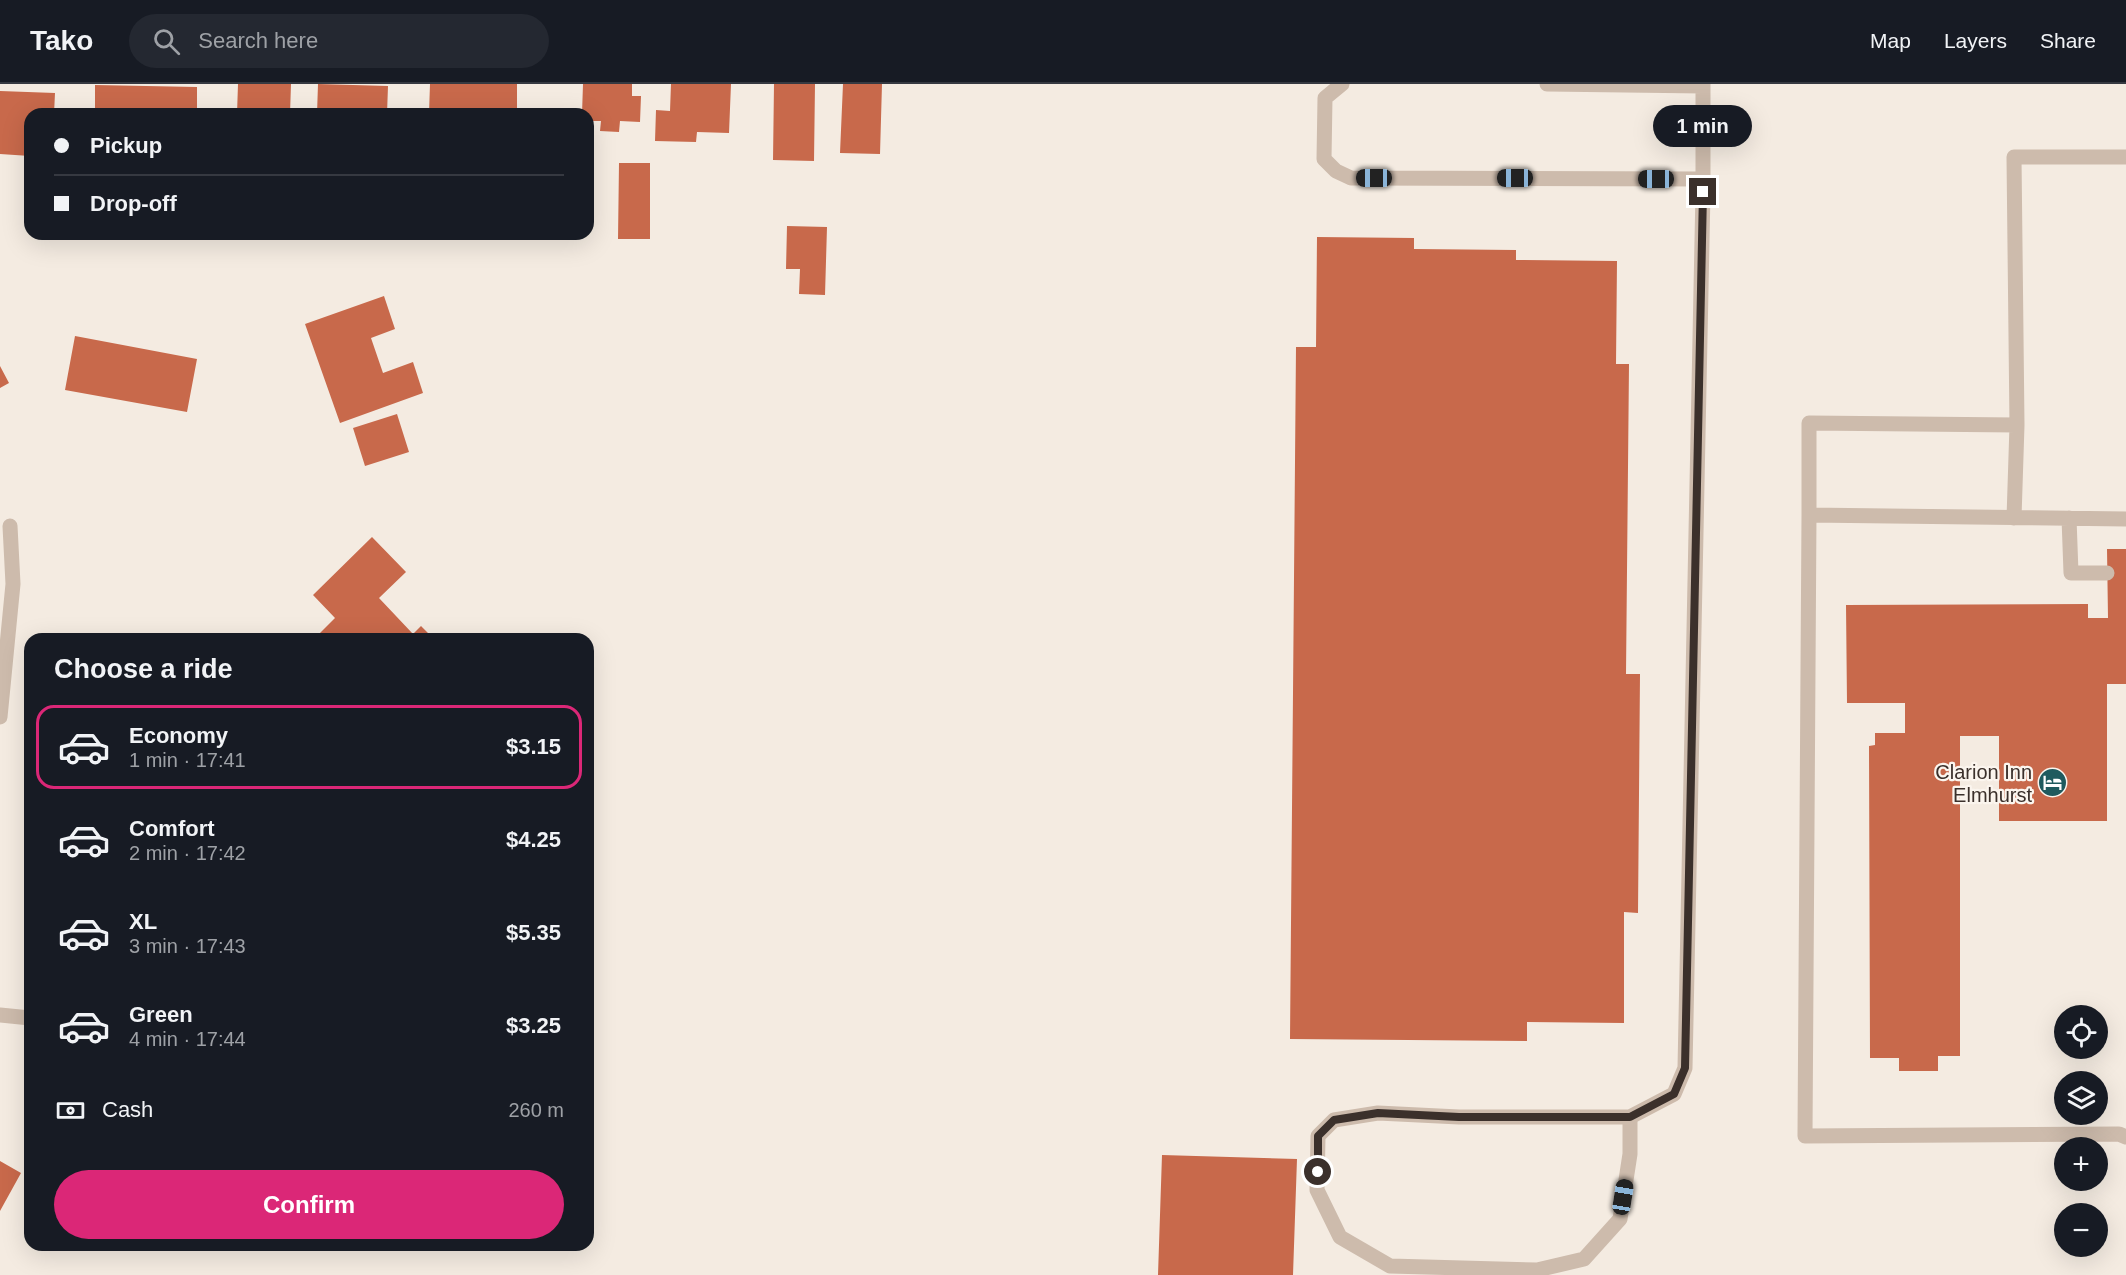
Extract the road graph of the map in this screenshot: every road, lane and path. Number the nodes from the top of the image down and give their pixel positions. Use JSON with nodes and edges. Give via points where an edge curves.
{"nodes":[{"id":1,"x":1342,"y":84,"type":"edge"},
{"id":2,"x":1548,"y":84,"type":"edge"},
{"id":3,"x":1703,"y":85,"type":"edge"},
{"id":4,"x":2126,"y":157,"type":"edge"},
{"id":5,"x":1703,"y":179,"type":"junction"},
{"id":6,"x":2017,"y":425,"type":"junction"},
{"id":7,"x":1809,"y":515,"type":"junction"},
{"id":8,"x":2014,"y":518,"type":"junction"},
{"id":9,"x":2069,"y":518,"type":"junction"},
{"id":10,"x":2126,"y":519,"type":"edge"},
{"id":11,"x":10,"y":526,"type":"dead end"},
{"id":12,"x":2107,"y":573,"type":"dead end"},
{"id":13,"x":0,"y":717,"type":"edge"},
{"id":14,"x":0,"y":1015,"type":"edge"},
{"id":15,"x":24,"y":1017,"type":"edge"},
{"id":16,"x":1630,"y":1117,"type":"junction"},
{"id":17,"x":2126,"y":1137,"type":"edge"}],
"edges":[{"from":1,"to":5,"type":"street","via":[[1325,98],[1324,159],[1351,178]]},
{"from":2,"to":3,"type":"street"},
{"from":3,"to":5,"type":"street"},
{"from":4,"to":6,"type":"street","via":[[2014,157]]},
{"from":5,"to":16,"type":"street","via":[[1685,1068],[1674,1094]]},
{"from":6,"to":7,"type":"street","via":[[1809,423]]},
{"from":6,"to":8,"type":"street"},
{"from":7,"to":8,"type":"street"},
{"from":7,"to":17,"type":"street","via":[[1804,1136]]},
{"from":8,"to":9,"type":"street"},
{"from":9,"to":10,"type":"street"},
{"from":9,"to":12,"type":"street","via":[[2071,573]]},
{"from":11,"to":13,"type":"street","via":[[13,584]]},
{"from":14,"to":15,"type":"street"},
{"from":16,"to":16,"type":"street","via":[[1378,1113],[1334,1120],[1318,1136],[1317,1190],[1340,1237],[1390,1266],[1537,1270],[1584,1259],[1620,1219],[1630,1154]]}]}
